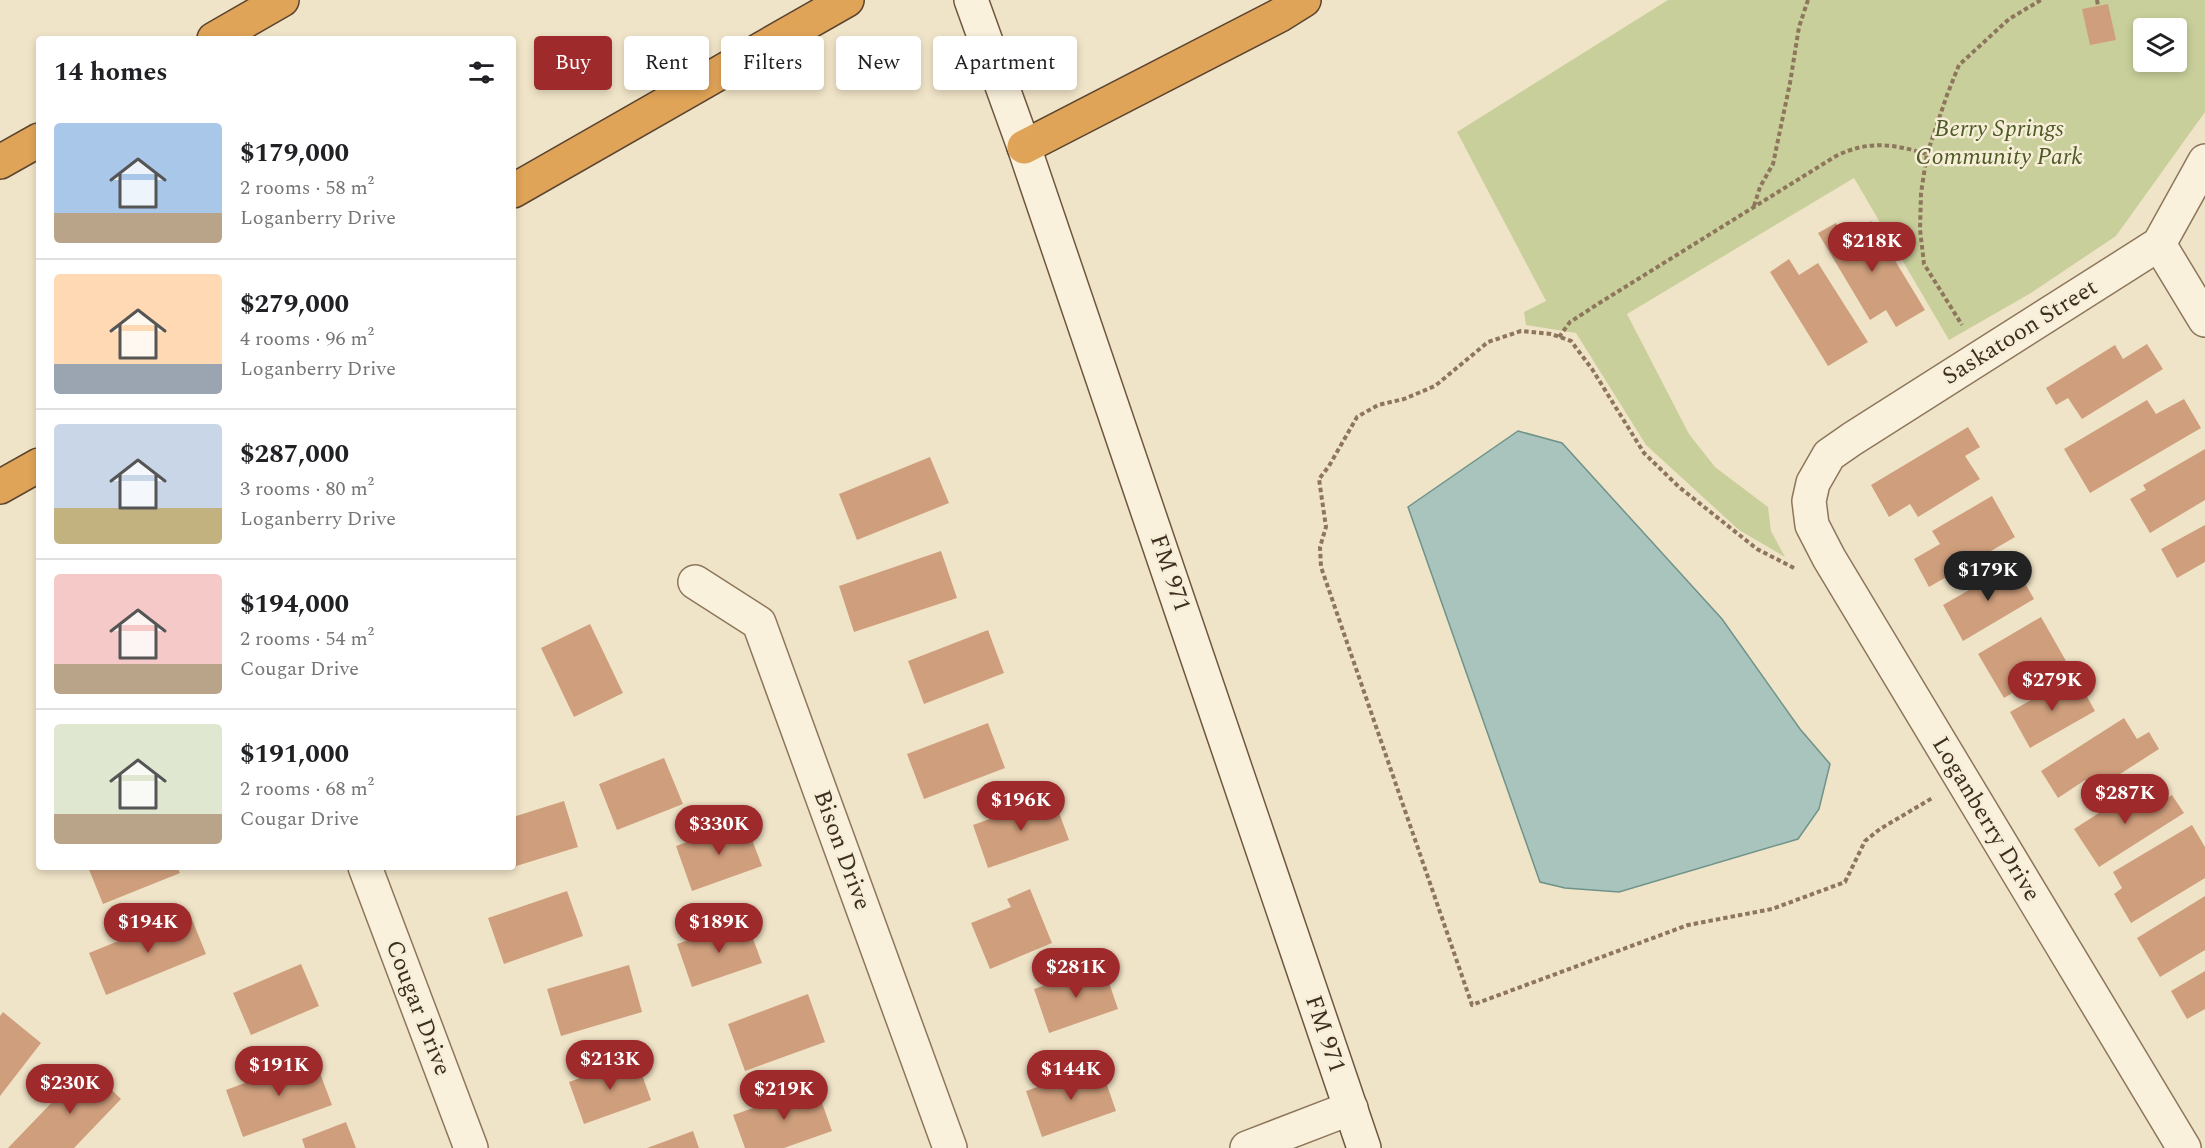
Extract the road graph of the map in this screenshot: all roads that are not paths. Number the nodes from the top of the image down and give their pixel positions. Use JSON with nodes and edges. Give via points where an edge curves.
{"nodes":[{"id":1,"x":282,"y":0,"type":"edge"},
{"id":2,"x":846,"y":0,"type":"edge"},
{"id":3,"x":971,"y":0,"type":"edge"},
{"id":4,"x":1304,"y":0,"type":"edge"},
{"id":5,"x":219,"y":36,"type":"edge"},
{"id":6,"x":36,"y":142,"type":"edge"},
{"id":7,"x":1024,"y":147,"type":"junction"},
{"id":8,"x":2205,"y":161,"type":"edge"},
{"id":9,"x":0,"y":162,"type":"edge"},
{"id":10,"x":516,"y":189,"type":"edge"},
{"id":11,"x":2159,"y":244,"type":"junction"},
{"id":12,"x":2205,"y":320,"type":"edge"},
{"id":13,"x":36,"y":467,"type":"edge"},
{"id":14,"x":1813,"y":483,"type":"joint"},
{"id":15,"x":0,"y":487,"type":"edge"},
{"id":16,"x":695,"y":582,"type":"dead end"},
{"id":17,"x":366,"y":870,"type":"edge"},
{"id":18,"x":1351,"y":1108,"type":"junction"},
{"id":19,"x":471,"y":1148,"type":"edge"},
{"id":20,"x":950,"y":1148,"type":"edge"},
{"id":21,"x":1247,"y":1148,"type":"edge"},
{"id":22,"x":1364,"y":1148,"type":"edge"},
{"id":23,"x":2184,"y":1148,"type":"edge"}],
"edges":[{"from":1,"to":5,"type":"highway"},
{"from":2,"to":10,"type":"highway"},
{"from":3,"to":7,"type":"street","name":"FM 971","number":"FM 971"},
{"from":4,"to":7,"type":"highway"},
{"from":6,"to":9,"type":"highway"},
{"from":7,"to":18,"type":"street","name":"FM 971","number":"FM 971"},
{"from":8,"to":11,"type":"street","name":"Saskatoon Street"},
{"from":11,"to":12,"type":"street"},
{"from":11,"to":14,"type":"street","name":"Saskatoon Street","via":[[1852,439],[1829,455]]},
{"from":13,"to":15,"type":"highway"},
{"from":14,"to":23,"type":"street","name":"Loganberry Drive","via":[[1809,501],[1812,525],[1828,558]]},
{"from":16,"to":20,"type":"street","name":"Bison Drive","via":[[759,623]]},
{"from":17,"to":19,"type":"street","name":"Cougar Drive"},
{"from":18,"to":21,"type":"street"},
{"from":18,"to":22,"type":"street","name":"FM 971","number":"FM 971"}]}
